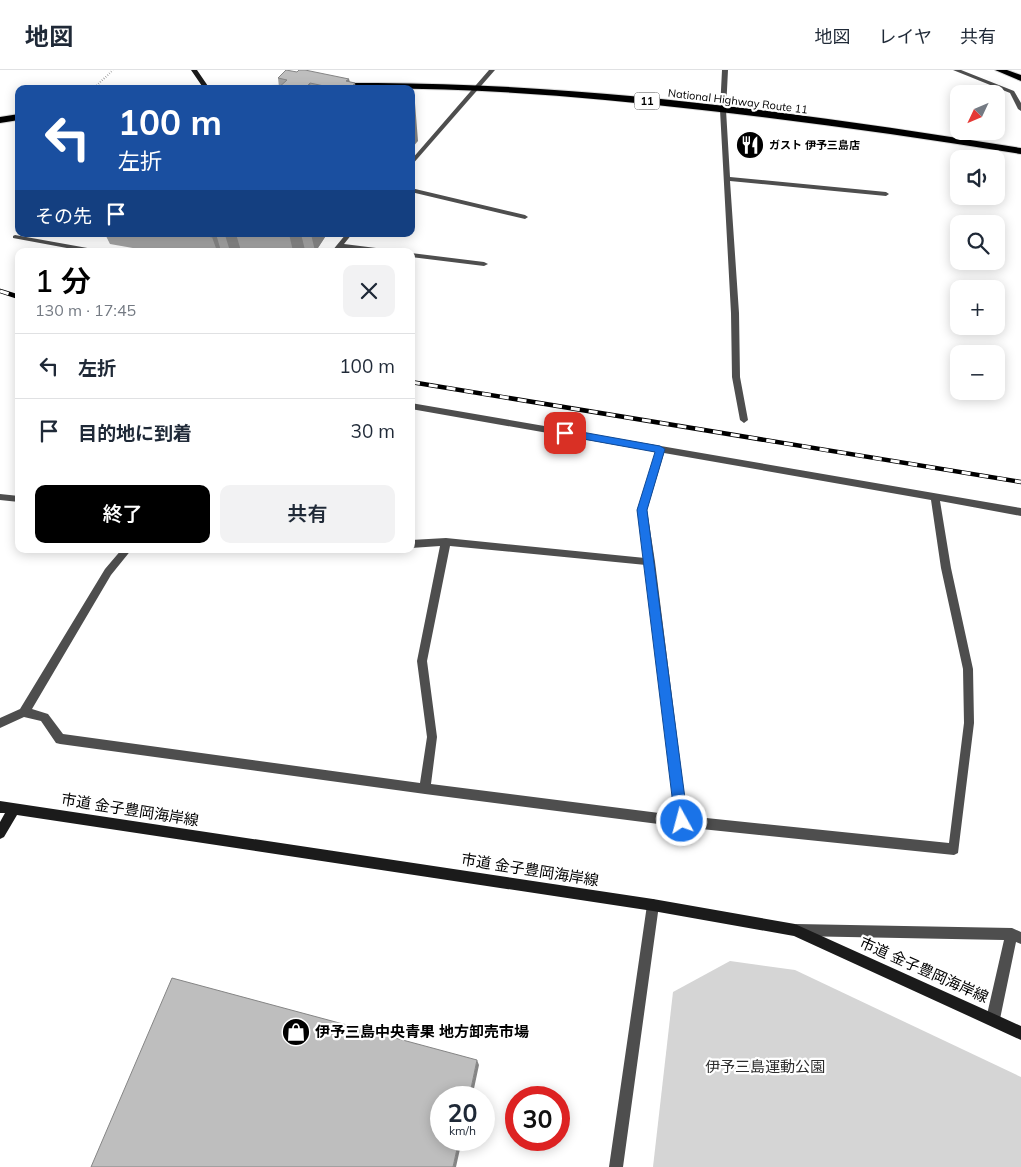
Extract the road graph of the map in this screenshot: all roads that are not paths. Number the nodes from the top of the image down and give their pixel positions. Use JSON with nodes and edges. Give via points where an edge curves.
{"nodes":[{"id":1,"x":194,"y":70,"type":"edge"},
{"id":2,"x":492,"y":70,"type":"edge"},
{"id":3,"x":725,"y":70,"type":"edge"},
{"id":4,"x":956,"y":70,"type":"edge"},
{"id":5,"x":999,"y":70,"type":"edge"},
{"id":6,"x":1021,"y":78,"type":"edge"},
{"id":7,"x":204,"y":85,"type":"edge"},
{"id":8,"x":415,"y":87,"type":"edge"},
{"id":9,"x":477,"y":87,"type":"junction"},
{"id":10,"x":1021,"y":109,"type":"edge"},
{"id":11,"x":723,"y":110,"type":"junction"},
{"id":12,"x":15,"y":118,"type":"edge"},
{"id":13,"x":0,"y":120,"type":"edge"},
{"id":14,"x":1021,"y":151,"type":"edge"},
{"id":15,"x":415,"y":159,"type":"edge"},
{"id":16,"x":727,"y":179,"type":"junction"},
{"id":17,"x":415,"y":191,"type":"edge"},
{"id":18,"x":886,"y":194,"type":"dead end"},
{"id":19,"x":525,"y":217,"type":"dead end"},
{"id":20,"x":15,"y":237,"type":"dead end"},
{"id":21,"x":346,"y":237,"type":"edge"},
{"id":22,"x":76,"y":248,"type":"edge"},
{"id":23,"x":337,"y":248,"type":"edge"},
{"id":24,"x":415,"y":255,"type":"edge"},
{"id":25,"x":484,"y":264,"type":"dead end"},
{"id":26,"x":415,"y":407,"type":"edge"},
{"id":27,"x":744,"y":420,"type":"dead end"},
{"id":28,"x":660,"y":449,"type":"junction"},
{"id":29,"x":0,"y":497,"type":"edge"},
{"id":30,"x":935,"y":497,"type":"junction"},
{"id":31,"x":15,"y":499,"type":"edge"},
{"id":32,"x":1021,"y":512,"type":"edge"},
{"id":33,"x":446,"y":542,"type":"junction"},
{"id":34,"x":415,"y":544,"type":"edge"},
{"id":35,"x":124,"y":553,"type":"edge"},
{"id":36,"x":650,"y":562,"type":"junction"},
{"id":37,"x":24,"y":712,"type":"junction"},
{"id":38,"x":0,"y":723,"type":"edge"},
{"id":39,"x":425,"y":789,"type":"junction"},
{"id":40,"x":0,"y":808,"type":"edge"},
{"id":41,"x":14,"y":809,"type":"junction"},
{"id":42,"x":682,"y":821,"type":"junction"},
{"id":43,"x":0,"y":833,"type":"edge"},
{"id":44,"x":653,"y":905,"type":"junction"},
{"id":45,"x":795,"y":930,"type":"junction"},
{"id":46,"x":1016,"y":936,"type":"edge"},
{"id":47,"x":993,"y":1019,"type":"junction"},
{"id":48,"x":1021,"y":1033,"type":"edge"},
{"id":49,"x":616,"y":1167,"type":"edge"}],
"edges":[{"from":1,"to":7,"type":"street"},
{"from":2,"to":9,"type":"street"},
{"from":3,"to":11,"type":"street"},
{"from":4,"to":10,"type":"street","via":[[1012,92]]},
{"from":5,"to":6,"type":"highway"},
{"from":8,"to":9,"type":"highway","name":"National Highway Route 11","number":"11"},
{"from":9,"to":11,"type":"highway","name":"National Highway Route 11","number":"11","via":[[555,91]]},
{"from":9,"to":15,"type":"street"},
{"from":11,"to":14,"type":"highway","name":"National Highway Route 11","number":"11","via":[[911,133]]},
{"from":11,"to":16,"type":"street"},
{"from":12,"to":13,"type":"highway"},
{"from":16,"to":18,"type":"street"},
{"from":16,"to":27,"type":"street","via":[[736,377]]},
{"from":17,"to":19,"type":"street"},
{"from":20,"to":22,"type":"street"},
{"from":21,"to":23,"type":"street"},
{"from":24,"to":25,"type":"street"},
{"from":26,"to":28,"type":"street"},
{"from":28,"to":30,"type":"street"},
{"from":28,"to":36,"type":"street","via":[[642,510]]},
{"from":29,"to":31,"type":"street"},
{"from":30,"to":32,"type":"street"},
{"from":30,"to":42,"type":"street","via":[[968,670],[969,723],[954,849]]},
{"from":33,"to":34,"type":"street"},
{"from":33,"to":36,"type":"street"},
{"from":33,"to":39,"type":"street","via":[[422,660],[432,737]]},
{"from":35,"to":37,"type":"street","via":[[108,572]]},
{"from":36,"to":42,"type":"street"},
{"from":37,"to":38,"type":"street"},
{"from":37,"to":39,"type":"street","via":[[44,717],[60,739]]},
{"from":39,"to":42,"type":"street"},
{"from":40,"to":41,"type":"street","name":"市道 金子豊岡海岸線"},
{"from":41,"to":43,"type":"street"},
{"from":41,"to":44,"type":"street","name":"市道 金子豊岡海岸線"},
{"from":44,"to":45,"type":"street","name":"市道 金子豊岡海岸線"},
{"from":44,"to":49,"type":"street"},
{"from":45,"to":46,"type":"street"},
{"from":45,"to":47,"type":"street","name":"市道 金子豊岡海岸線"},
{"from":46,"to":47,"type":"street"},
{"from":47,"to":48,"type":"street","name":"市道 金子豊岡海岸線"}]}
